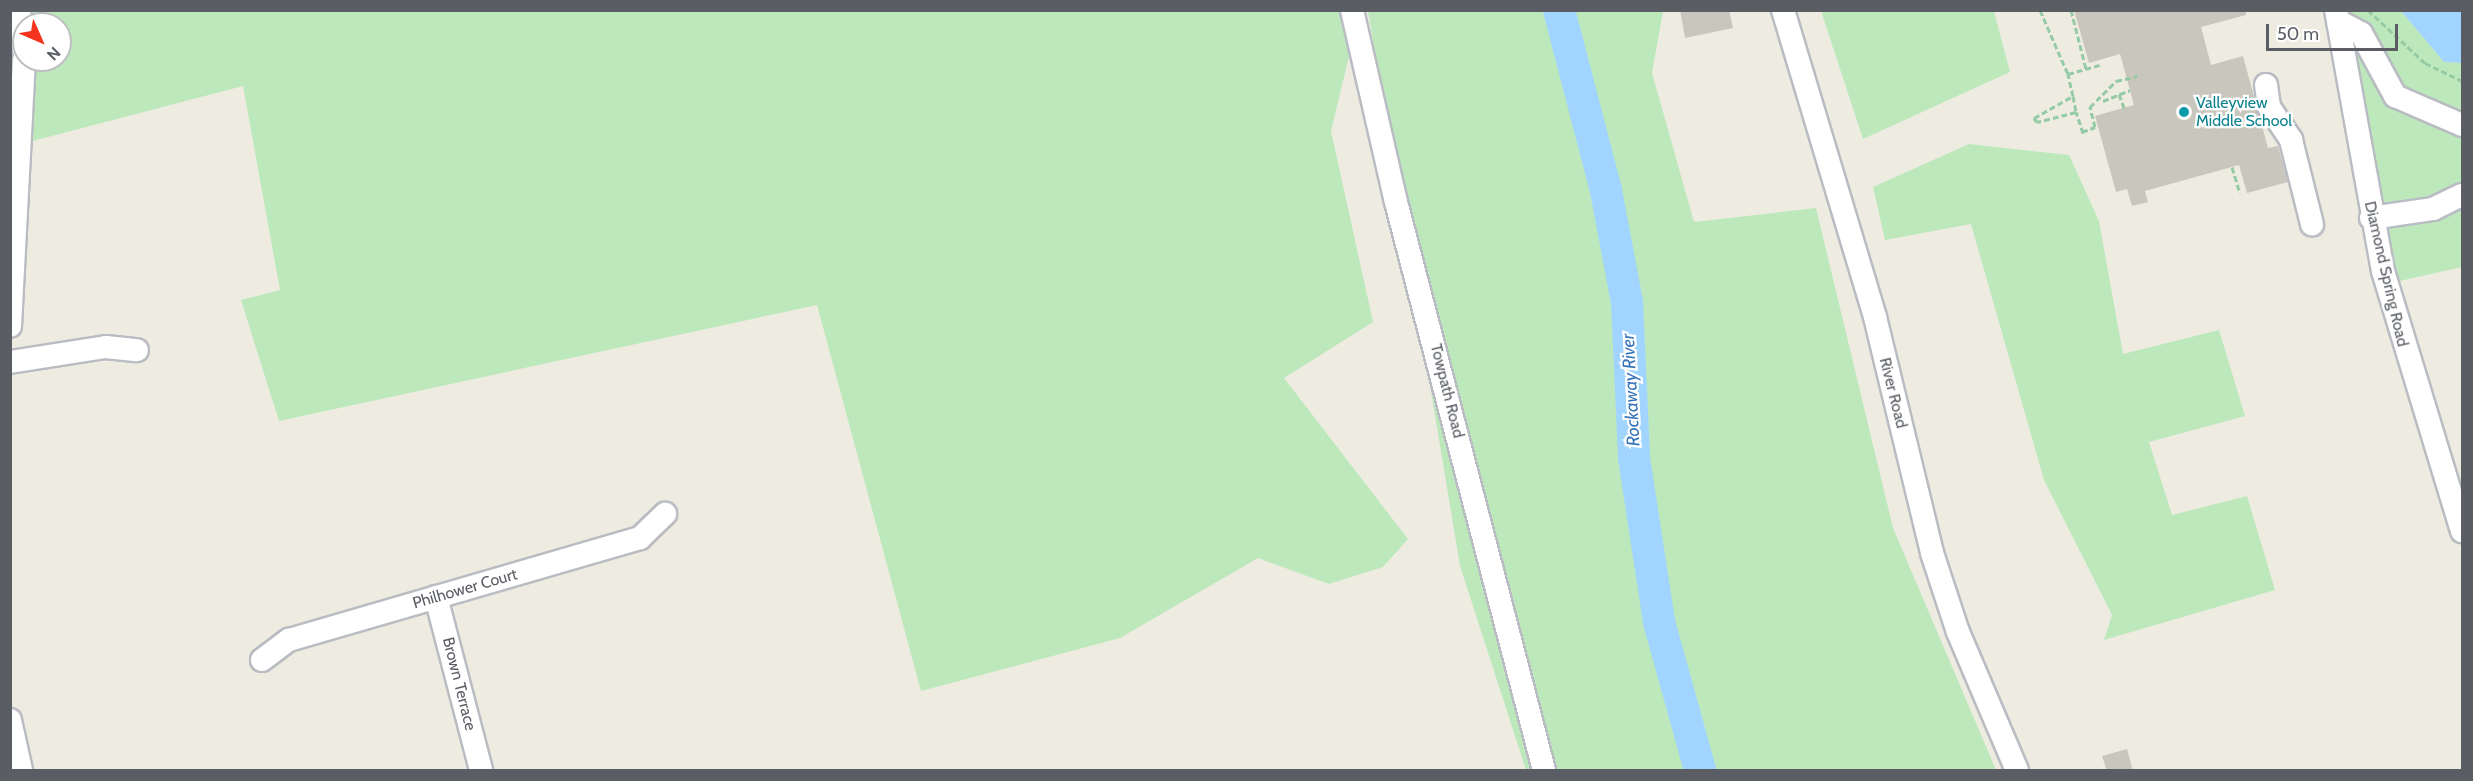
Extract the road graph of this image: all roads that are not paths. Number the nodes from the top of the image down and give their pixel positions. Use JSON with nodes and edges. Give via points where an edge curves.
{"nodes":[{"id":1,"x":1352,"y":10,"type":"edge"},
{"id":2,"x":1783,"y":10,"type":"edge"},
{"id":3,"x":2337,"y":16,"type":"edge"},
{"id":4,"x":23,"y":72,"type":"edge"},
{"id":5,"x":2266,"y":85,"type":"dead end"},
{"id":6,"x":2463,"y":125,"type":"edge"},
{"id":7,"x":2463,"y":195,"type":"edge"},
{"id":8,"x":2371,"y":218,"type":"junction"},
{"id":9,"x":2312,"y":224,"type":"dead end"},
{"id":10,"x":10,"y":326,"type":"edge"},
{"id":11,"x":137,"y":350,"type":"dead end"},
{"id":12,"x":10,"y":362,"type":"edge"},
{"id":13,"x":665,"y":514,"type":"dead end"},
{"id":14,"x":2463,"y":531,"type":"edge"},
{"id":15,"x":436,"y":597,"type":"junction"},
{"id":16,"x":262,"y":660,"type":"dead end"},
{"id":17,"x":10,"y":720,"type":"edge"},
{"id":18,"x":21,"y":771,"type":"edge"},
{"id":19,"x":481,"y":771,"type":"edge"},
{"id":20,"x":1544,"y":771,"type":"edge"},
{"id":21,"x":2017,"y":771,"type":"edge"}],
"edges":[{"from":1,"to":20,"type":"street","name":"Towpath Road","via":[[1396,202]]},
{"from":2,"to":21,"type":"street","name":"River Road","via":[[1875,317],[1932,553],[1958,632]]},
{"from":3,"to":6,"type":"street","via":[[2361,33],[2395,96]]},
{"from":3,"to":8,"type":"street","name":"Diamond Spring Road"},
{"from":4,"to":10,"type":"street"},
{"from":5,"to":9,"type":"street","via":[[2270,107],[2291,140]]},
{"from":7,"to":8,"type":"street","via":[[2433,209]]},
{"from":8,"to":14,"type":"street","name":"Diamond Spring Road","via":[[2398,331]]},
{"from":11,"to":12,"type":"street","via":[[106,347]]},
{"from":13,"to":15,"type":"street","name":"Philhower Court","via":[[640,538]]},
{"from":15,"to":16,"type":"street","name":"Philhower Court","via":[[289,640]]},
{"from":15,"to":19,"type":"street","name":"Brown Terrace"},
{"from":17,"to":18,"type":"street"}]}
